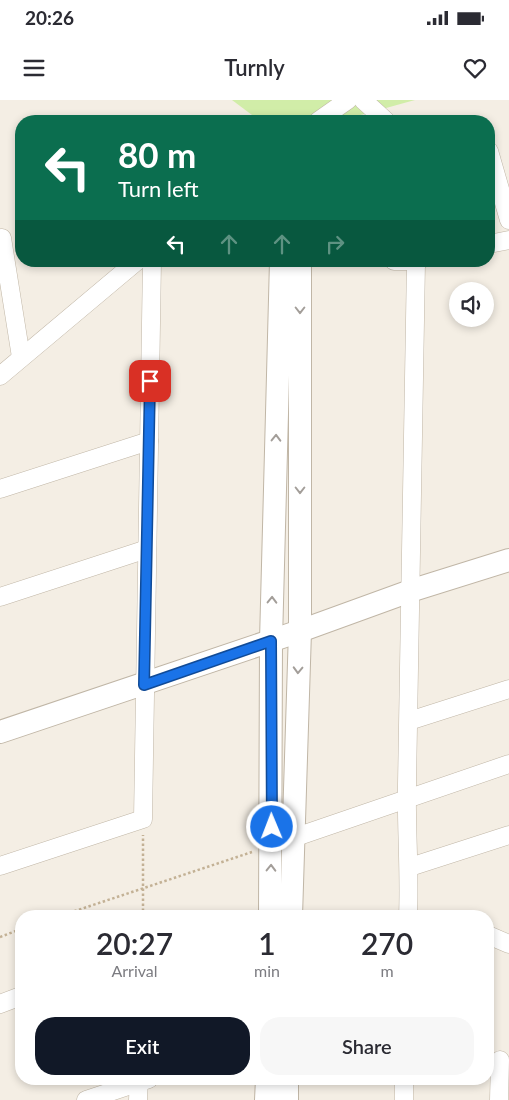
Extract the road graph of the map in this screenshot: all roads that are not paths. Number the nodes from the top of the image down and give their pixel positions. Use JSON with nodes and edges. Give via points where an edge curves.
{"nodes":[{"id":1,"x":348,"y":100,"type":"edge"},
{"id":2,"x":363,"y":100,"type":"edge"},
{"id":3,"x":327,"y":115,"type":"edge"},
{"id":4,"x":379,"y":115,"type":"edge"},
{"id":5,"x":495,"y":172,"type":"edge"},
{"id":6,"x":509,"y":220,"type":"edge"},
{"id":7,"x":2,"y":238,"type":"dead end"},
{"id":8,"x":509,"y":240,"type":"edge"},
{"id":9,"x":495,"y":243,"type":"edge"},
{"id":10,"x":131,"y":267,"type":"edge"},
{"id":11,"x":152,"y":267,"type":"edge"},
{"id":12,"x":281,"y":267,"type":"edge"},
{"id":13,"x":300,"y":267,"type":"edge"},
{"id":14,"x":418,"y":267,"type":"edge"},
{"id":15,"x":21,"y":357,"type":"junction"},
{"id":16,"x":0,"y":376,"type":"edge"},
{"id":17,"x":149,"y":441,"type":"junction"},
{"id":18,"x":0,"y":489,"type":"edge"},
{"id":19,"x":147,"y":549,"type":"junction"},
{"id":20,"x":509,"y":560,"type":"edge"},
{"id":21,"x":412,"y":590,"type":"junction"},
{"id":22,"x":0,"y":597,"type":"edge"},
{"id":23,"x":300,"y":632,"type":"junction"},
{"id":24,"x":271,"y":641,"type":"junction"},
{"id":25,"x":144,"y":685,"type":"junction"},
{"id":26,"x":509,"y":689,"type":"edge"},
{"id":27,"x":409,"y":721,"type":"junction"},
{"id":28,"x":0,"y":732,"type":"edge"},
{"id":29,"x":509,"y":764,"type":"edge"},
{"id":30,"x":407,"y":799,"type":"junction"},
{"id":31,"x":509,"y":834,"type":"edge"},
{"id":32,"x":282,"y":842,"type":"junction"},
{"id":33,"x":0,"y":866,"type":"edge"},
{"id":34,"x":410,"y":867,"type":"junction"},
{"id":35,"x":271,"y":910,"type":"edge"},
{"id":36,"x":290,"y":910,"type":"edge"},
{"id":37,"x":408,"y":910,"type":"edge"},
{"id":38,"x":494,"y":938,"type":"edge"},
{"id":39,"x":509,"y":944,"type":"edge"},
{"id":40,"x":15,"y":998,"type":"edge"},
{"id":41,"x":0,"y":1004,"type":"edge"},
{"id":42,"x":499,"y":1059,"type":"edge"},
{"id":43,"x":128,"y":1085,"type":"edge"},
{"id":44,"x":141,"y":1085,"type":"edge"},
{"id":45,"x":267,"y":1085,"type":"edge"},
{"id":46,"x":287,"y":1085,"type":"edge"},
{"id":47,"x":404,"y":1085,"type":"edge"},
{"id":48,"x":86,"y":1100,"type":"edge"},
{"id":49,"x":138,"y":1100,"type":"edge"},
{"id":50,"x":266,"y":1100,"type":"edge"},
{"id":51,"x":287,"y":1100,"type":"edge"},
{"id":52,"x":404,"y":1100,"type":"edge"},
{"id":53,"x":499,"y":1100,"type":"edge"}],
"edges":[{"from":1,"to":3,"type":"street"},
{"from":2,"to":4,"type":"street"},
{"from":5,"to":6,"type":"street"},
{"from":7,"to":15,"type":"street"},
{"from":8,"to":9,"type":"street"},
{"from":10,"to":15,"type":"street"},
{"from":11,"to":17,"type":"street"},
{"from":24,"to":12,"type":"street","one_way":true},
{"from":13,"to":23,"type":"street","one_way":true},
{"from":14,"to":21,"type":"street"},
{"from":15,"to":16,"type":"street"},
{"from":17,"to":18,"type":"street"},
{"from":17,"to":19,"type":"street"},
{"from":19,"to":22,"type":"street"},
{"from":19,"to":25,"type":"street"},
{"from":20,"to":21,"type":"street"},
{"from":21,"to":23,"type":"street"},
{"from":21,"to":27,"type":"street"},
{"from":23,"to":24,"type":"street"},
{"from":23,"to":32,"type":"street","one_way":true},
{"from":24,"to":25,"type":"street"},
{"from":24,"to":32,"type":"street"},
{"from":25,"to":28,"type":"street"},
{"from":25,"to":33,"type":"street","via":[[143,819]]},
{"from":26,"to":27,"type":"street"},
{"from":27,"to":30,"type":"street"},
{"from":29,"to":30,"type":"street"},
{"from":30,"to":32,"type":"street"},
{"from":30,"to":34,"type":"street"},
{"from":31,"to":34,"type":"street"},
{"from":35,"to":32,"type":"street","one_way":true},
{"from":32,"to":36,"type":"street"},
{"from":34,"to":37,"type":"street"},
{"from":38,"to":39,"type":"street"},
{"from":40,"to":41,"type":"street"},
{"from":42,"to":53,"type":"street"},
{"from":43,"to":48,"type":"street"},
{"from":44,"to":49,"type":"street"},
{"from":45,"to":50,"type":"street"},
{"from":46,"to":51,"type":"street"},
{"from":47,"to":52,"type":"street"}]}
